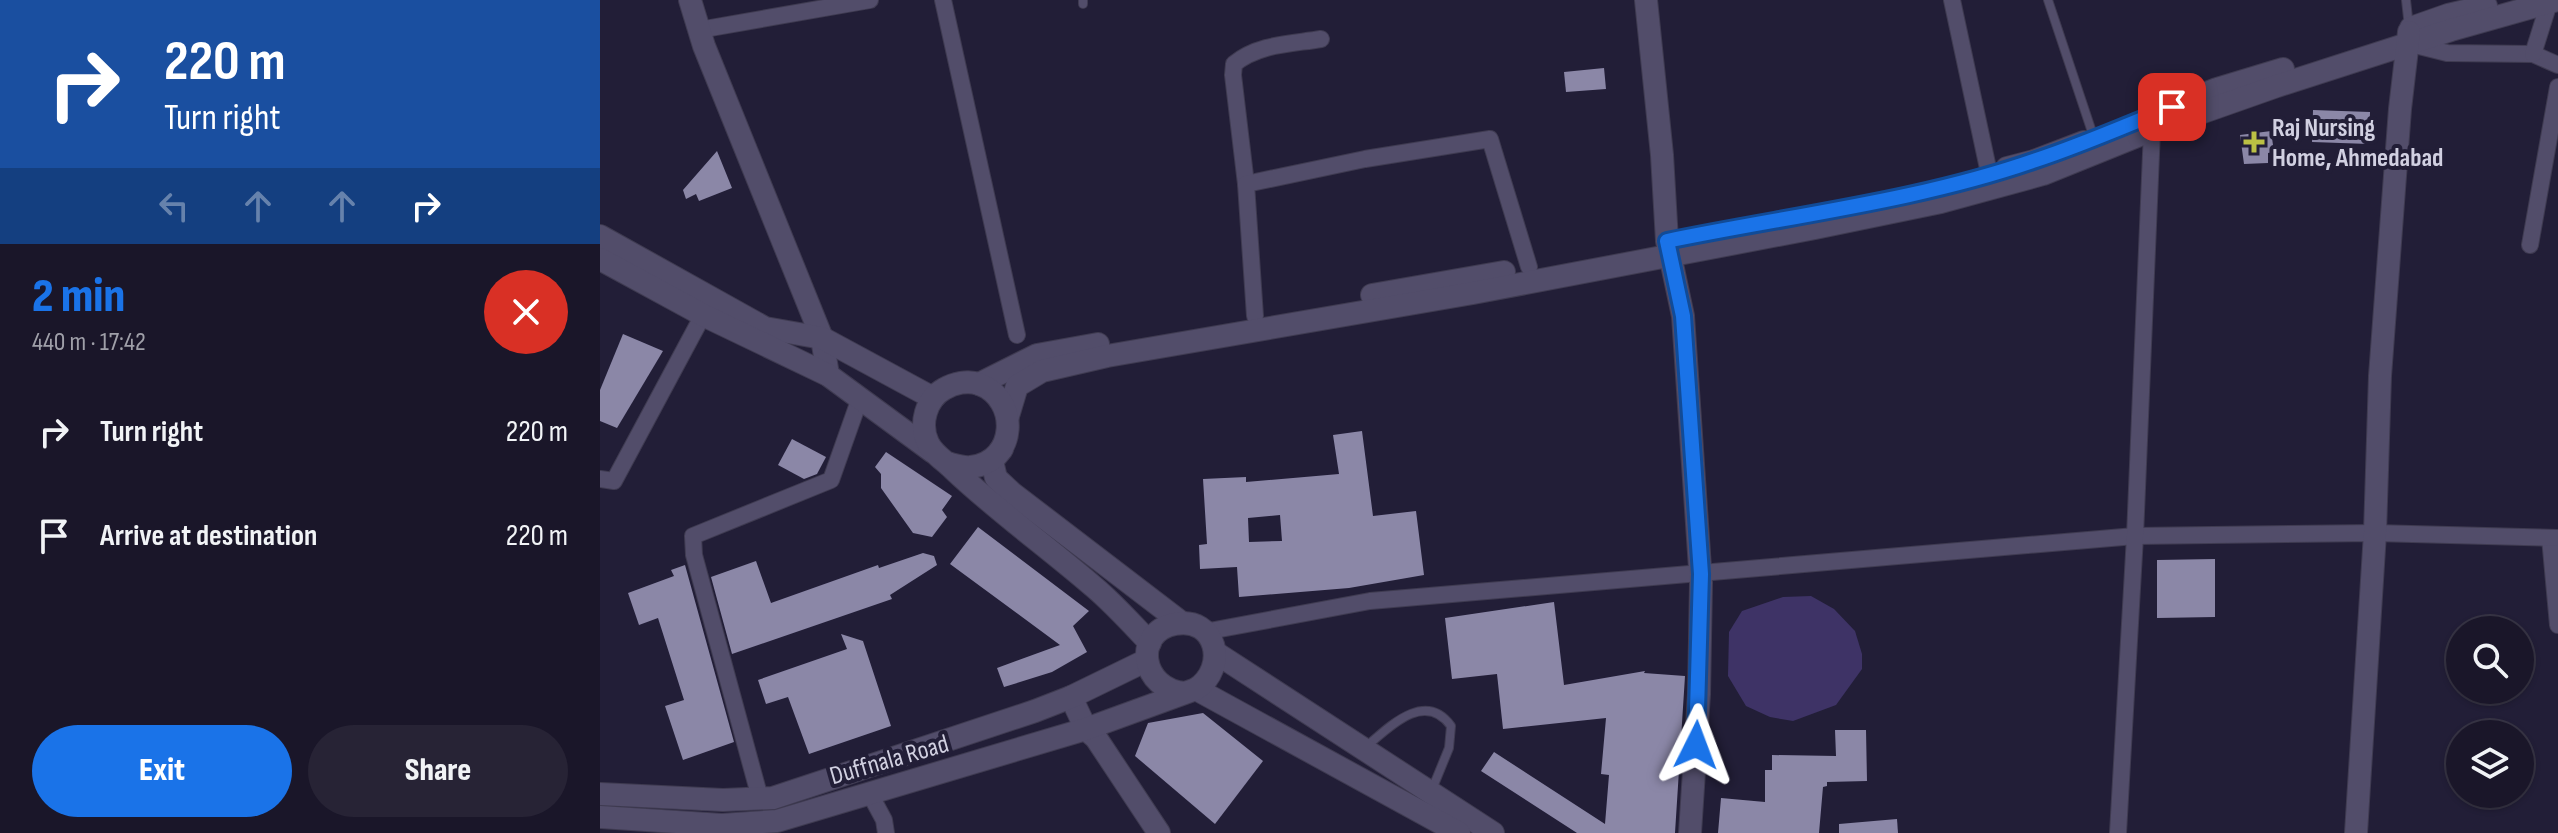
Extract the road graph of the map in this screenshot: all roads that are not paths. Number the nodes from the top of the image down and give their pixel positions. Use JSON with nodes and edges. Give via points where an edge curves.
{"nodes":[{"id":1,"x":690,"y":0,"type":"edge"},
{"id":2,"x":870,"y":0,"type":"edge"},
{"id":3,"x":943,"y":0,"type":"edge"},
{"id":4,"x":1646,"y":0,"type":"edge"},
{"id":5,"x":1657,"y":0,"type":"edge"},
{"id":6,"x":1952,"y":0,"type":"edge"},
{"id":7,"x":2048,"y":0,"type":"edge"},
{"id":8,"x":2406,"y":0,"type":"edge"},
{"id":9,"x":2510,"y":0,"type":"edge"},
{"id":10,"x":2553,"y":2,"type":"edge"},
{"id":11,"x":2458,"y":14,"type":"edge"},
{"id":12,"x":699,"y":30,"type":"junction"},
{"id":13,"x":2409,"y":36,"type":"junction"},
{"id":14,"x":1321,"y":39,"type":"dead end"},
{"id":15,"x":2533,"y":54,"type":"junction"},
{"id":16,"x":2558,"y":65,"type":"edge"},
{"id":17,"x":2558,"y":87,"type":"edge"},
{"id":18,"x":2152,"y":130,"type":"junction"},
{"id":19,"x":2094,"y":138,"type":"junction"},
{"id":20,"x":1989,"y":173,"type":"junction"},
{"id":21,"x":1246,"y":184,"type":"junction"},
{"id":22,"x":600,"y":236,"type":"edge"},
{"id":23,"x":2530,"y":245,"type":"dead end"},
{"id":24,"x":1673,"y":251,"type":"junction"},
{"id":25,"x":600,"y":259,"type":"edge"},
{"id":26,"x":1529,"y":267,"type":"junction"},
{"id":27,"x":703,"y":315,"type":"junction"},
{"id":28,"x":1255,"y":316,"type":"junction"},
{"id":29,"x":1017,"y":335,"type":"dead end"},
{"id":30,"x":822,"y":338,"type":"junction"},
{"id":31,"x":828,"y":375,"type":"junction"},
{"id":32,"x":979,"y":384,"type":"junction"},
{"id":33,"x":860,"y":398,"type":"junction"},
{"id":34,"x":933,"y":398,"type":"junction"},
{"id":35,"x":1008,"y":416,"type":"junction"},
{"id":36,"x":1002,"y":448,"type":"junction"},
{"id":37,"x":941,"y":458,"type":"junction"},
{"id":38,"x":600,"y":479,"type":"edge"},
{"id":39,"x":2375,"y":533,"type":"junction"},
{"id":40,"x":2135,"y":536,"type":"junction"},
{"id":41,"x":2554,"y":538,"type":"edge"},
{"id":42,"x":1701,"y":574,"type":"junction"},
{"id":43,"x":1182,"y":623,"type":"junction"},
{"id":44,"x":2558,"y":625,"type":"edge"},
{"id":45,"x":1204,"y":632,"type":"junction"},
{"id":46,"x":1148,"y":652,"type":"junction"},
{"id":47,"x":1216,"y":653,"type":"junction"},
{"id":48,"x":1190,"y":691,"type":"junction"},
{"id":49,"x":1071,"y":697,"type":"junction"},
{"id":50,"x":1086,"y":729,"type":"junction"},
{"id":51,"x":1363,"y":749,"type":"junction"},
{"id":52,"x":1431,"y":792,"type":"junction"},
{"id":53,"x":600,"y":794,"type":"edge"},
{"id":54,"x":870,"y":794,"type":"junction"},
{"id":55,"x":760,"y":798,"type":"junction"},
{"id":56,"x":600,"y":817,"type":"edge"},
{"id":57,"x":886,"y":833,"type":"edge"},
{"id":58,"x":1159,"y":833,"type":"edge"},
{"id":59,"x":1459,"y":833,"type":"edge"},
{"id":60,"x":1493,"y":833,"type":"edge"},
{"id":61,"x":1690,"y":833,"type":"edge"},
{"id":62,"x":2118,"y":833,"type":"edge"},
{"id":63,"x":2356,"y":833,"type":"edge"}],
"edges":[{"from":1,"to":12,"type":"main road"},
{"from":2,"to":12,"type":"street"},
{"from":3,"to":29,"type":"street"},
{"from":4,"to":24,"type":"main road"},
{"from":5,"to":24,"type":"main road","via":[[1673,163]]},
{"from":6,"to":20,"type":"street"},
{"from":7,"to":19,"type":"lane"},
{"from":8,"to":13,"type":"lane"},
{"from":9,"to":11,"type":"main road"},
{"from":10,"to":11,"type":"main road"},
{"from":10,"to":15,"type":"street"},
{"from":11,"to":13,"type":"main road"},
{"from":12,"to":30,"type":"main road"},
{"from":13,"to":15,"type":"street","via":[[2447,53]]},
{"from":13,"to":18,"type":"main road"},
{"from":13,"to":19,"type":"main road","via":[[2217,89]]},
{"from":13,"to":39,"type":"main road","via":[[2381,361]]},
{"from":14,"to":21,"type":"street","via":[[1263,48],[1234,64]]},
{"from":15,"to":16,"type":"street"},
{"from":17,"to":23,"type":"street"},
{"from":18,"to":24,"type":"main road","via":[[2043,174],[1941,202]]},
{"from":18,"to":40,"type":"street"},
{"from":19,"to":20,"type":"main road"},
{"from":20,"to":24,"type":"main road"},
{"from":21,"to":26,"type":"street","via":[[1490,139]]},
{"from":21,"to":28,"type":"street"},
{"from":22,"to":30,"type":"main road","via":[[765,328]]},
{"from":24,"to":26,"type":"main road"},
{"from":24,"to":35,"type":"main road","via":[[1042,371],[1017,386]]},
{"from":24,"to":42,"type":"main road","via":[[1683,316]]},
{"from":25,"to":27,"type":"main road"},
{"from":26,"to":28,"type":"main road"},
{"from":27,"to":31,"type":"main road"},
{"from":27,"to":38,"type":"street","via":[[614,481]]},
{"from":28,"to":32,"type":"main road","via":[[1037,355]]},
{"from":30,"to":31,"type":"main road"},
{"from":30,"to":34,"type":"main road"},
{"from":31,"to":33,"type":"main road"},
{"from":32,"to":34,"type":"main road","via":[[954,384]]},
{"from":32,"to":35,"type":"main road","via":[[997,395]]},
{"from":33,"to":37,"type":"main road"},
{"from":33,"to":55,"type":"street","via":[[831,480],[693,536]]},
{"from":34,"to":37,"type":"main road","via":[[924,428]]},
{"from":35,"to":36,"type":"main road"},
{"from":36,"to":37,"type":"main road","via":[[982,465],[967,468]]},
{"from":36,"to":43,"type":"main road","via":[[992,461],[1004,486]]},
{"from":37,"to":46,"type":"main road","via":[[1096,589]]},
{"from":39,"to":40,"type":"street"},
{"from":39,"to":41,"type":"street"},
{"from":39,"to":63,"type":"main road"},
{"from":40,"to":42,"type":"street"},
{"from":40,"to":62,"type":"street"},
{"from":41,"to":44,"type":"street"},
{"from":42,"to":45,"type":"street","via":[[1370,601]]},
{"from":42,"to":61,"type":"main road"},
{"from":43,"to":45,"type":"main road"},
{"from":43,"to":46,"type":"main road","via":[[1163,628]]},
{"from":45,"to":47,"type":"main road"},
{"from":46,"to":48,"type":"main road","via":[[1155,680],[1174,692]]},
{"from":46,"to":49,"type":"main road"},
{"from":47,"to":48,"type":"main road","via":[[1212,674]]},
{"from":47,"to":51,"type":"main road"},
{"from":48,"to":50,"type":"main road","name":"Duffnala Road"},
{"from":48,"to":59,"type":"main road"},
{"from":49,"to":50,"type":"main road"},
{"from":49,"to":55,"type":"main road","via":[[773,798]]},
{"from":50,"to":54,"type":"main road","name":"Duffnala Road"},
{"from":50,"to":58,"type":"main road"},
{"from":51,"to":52,"type":"main road"},
{"from":51,"to":52,"type":"lane","via":[[1403,715],[1425,712],[1446,720],[1451,726],[1449,748]]},
{"from":52,"to":60,"type":"main road"},
{"from":53,"to":55,"type":"main road"},
{"from":54,"to":56,"type":"main road","name":"Duffnala Road","via":[[777,821],[722,825]]},
{"from":54,"to":57,"type":"street"}]}
